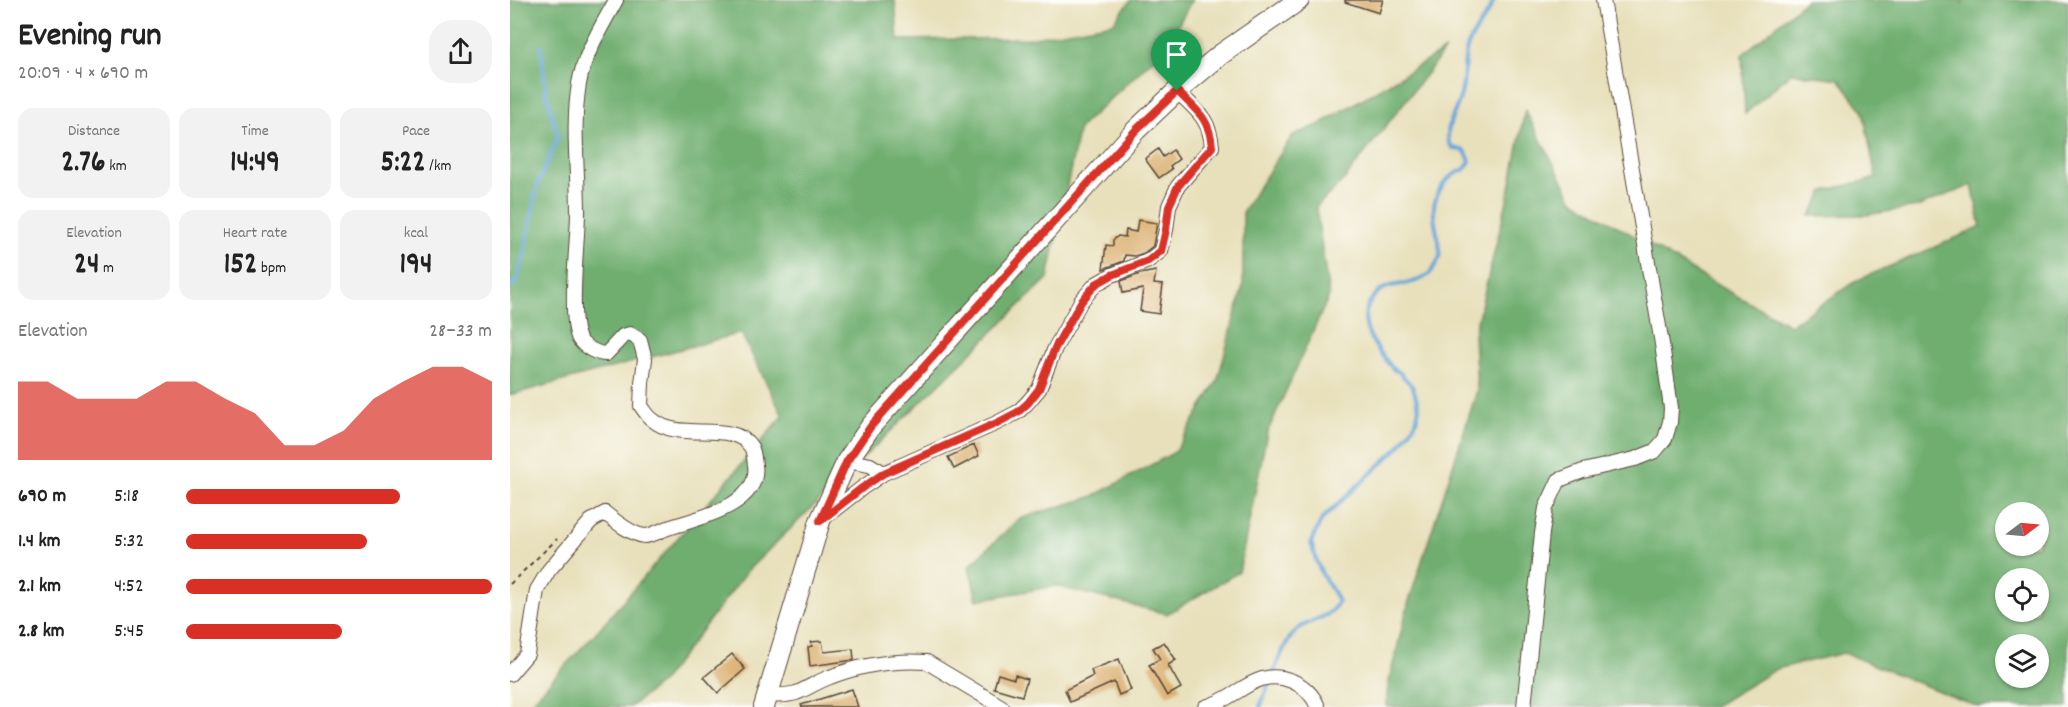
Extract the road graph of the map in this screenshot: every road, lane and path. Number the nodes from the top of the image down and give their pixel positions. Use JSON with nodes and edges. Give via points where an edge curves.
{"nodes":[{"id":1,"x":616,"y":0,"type":"edge"},
{"id":2,"x":1299,"y":0,"type":"edge"},
{"id":3,"x":1603,"y":0,"type":"edge"},
{"id":4,"x":1177,"y":91,"type":"junction"},
{"id":5,"x":847,"y":461,"type":"junction"},
{"id":6,"x":884,"y":473,"type":"junction"},
{"id":7,"x":820,"y":521,"type":"junction"},
{"id":8,"x":510,"y":674,"type":"edge"},
{"id":9,"x":766,"y":702,"type":"edge"},
{"id":10,"x":1002,"y":707,"type":"edge"},
{"id":11,"x":1205,"y":707,"type":"edge"},
{"id":12,"x":1318,"y":707,"type":"edge"},
{"id":13,"x":1524,"y":707,"type":"edge"}],
"edges":[{"from":1,"to":8,"type":"street","via":[[588,54],[579,83],[574,318],[580,340],[598,354],[606,354],[623,336],[630,334],[640,340],[645,359],[641,406],[653,421],[690,432],[734,434],[745,440],[752,449],[754,481],[744,496],[709,516],[645,536],[623,527],[605,513],[591,521],[537,590],[527,654]]},
{"from":2,"to":4,"type":"street","via":[[1220,55]]},
{"from":3,"to":13,"type":"street","via":[[1662,344],[1670,423],[1665,439],[1655,451],[1571,475],[1559,480],[1552,493],[1542,533]]},
{"from":4,"to":5,"type":"street","via":[[1136,130],[914,376]]},
{"from":4,"to":6,"type":"street","via":[[1211,129],[1212,147],[1178,186],[1169,206],[1161,251],[1148,261],[1096,284],[1055,348],[1039,389],[1018,412]]},
{"from":5,"to":6,"type":"street","via":[[870,465]]},
{"from":5,"to":7,"type":"street"},
{"from":6,"to":7,"type":"street"},
{"from":7,"to":9,"type":"street"},
{"from":9,"to":10,"type":"street","via":[[850,670],[898,661],[927,662]]},
{"from":11,"to":12,"type":"street","via":[[1227,699],[1250,683],[1278,676],[1301,684]]}]}
